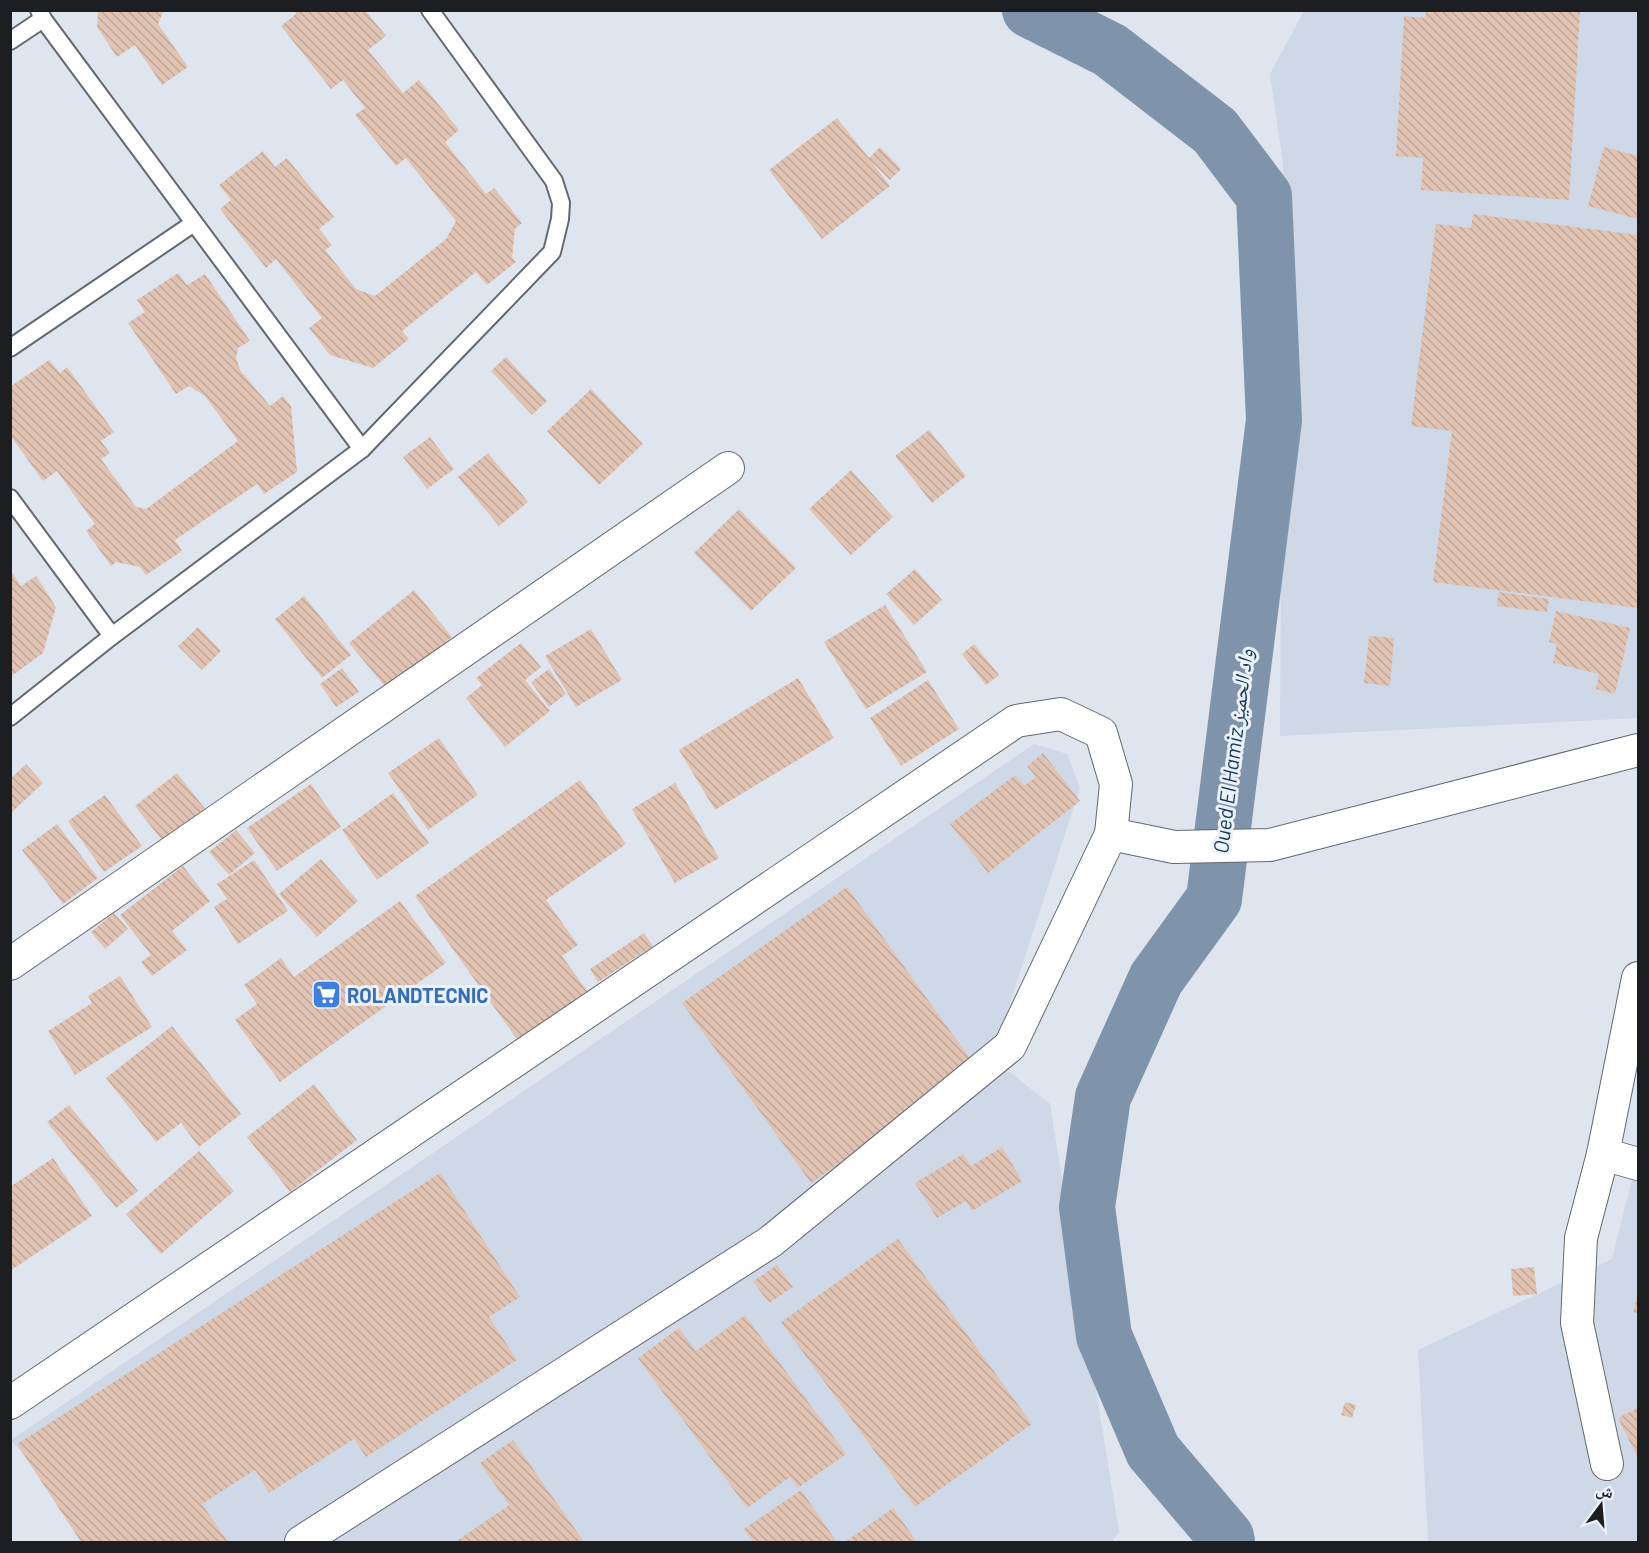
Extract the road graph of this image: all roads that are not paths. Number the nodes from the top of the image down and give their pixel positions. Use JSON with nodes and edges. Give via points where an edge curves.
{"nodes":[{"id":1,"x":430,"y":10,"type":"edge"},
{"id":2,"x":41,"y":15,"type":"edge"},
{"id":3,"x":10,"y":41,"type":"edge"},
{"id":4,"x":194,"y":223,"type":"junction"},
{"id":5,"x":10,"y":348,"type":"edge"},
{"id":6,"x":362,"y":449,"type":"junction"},
{"id":7,"x":728,"y":468,"type":"dead end"},
{"id":8,"x":10,"y":498,"type":"edge"},
{"id":9,"x":112,"y":636,"type":"junction"},
{"id":10,"x":10,"y":717,"type":"edge"},
{"id":11,"x":1638,"y":750,"type":"edge"},
{"id":12,"x":1111,"y":834,"type":"junction"},
{"id":13,"x":10,"y":964,"type":"edge"},
{"id":14,"x":1638,"y":978,"type":"edge"},
{"id":15,"x":1603,"y":1154,"type":"junction"},
{"id":16,"x":1638,"y":1164,"type":"edge"},
{"id":17,"x":10,"y":1402,"type":"edge"},
{"id":18,"x":1607,"y":1464,"type":"dead end"},
{"id":19,"x":301,"y":1542,"type":"edge"}],
"edges":[{"from":1,"to":6,"type":"lane","via":[[554,182],[561,203],[560,219],[552,252]]},
{"from":2,"to":3,"type":"lane"},
{"from":2,"to":4,"type":"lane"},
{"from":4,"to":5,"type":"lane"},
{"from":4,"to":6,"type":"lane"},
{"from":6,"to":9,"type":"lane"},
{"from":7,"to":13,"type":"street"},
{"from":8,"to":9,"type":"lane"},
{"from":9,"to":10,"type":"lane"},
{"from":11,"to":12,"type":"street","via":[[1270,845],[1174,847]]},
{"from":12,"to":17,"type":"street","via":[[1116,784],[1101,733],[1061,714],[1016,721]]},
{"from":12,"to":19,"type":"street","via":[[1010,1046],[770,1242]]},
{"from":14,"to":15,"type":"street"},
{"from":15,"to":16,"type":"street"},
{"from":15,"to":18,"type":"street","via":[[1581,1238],[1577,1323]]}]}
